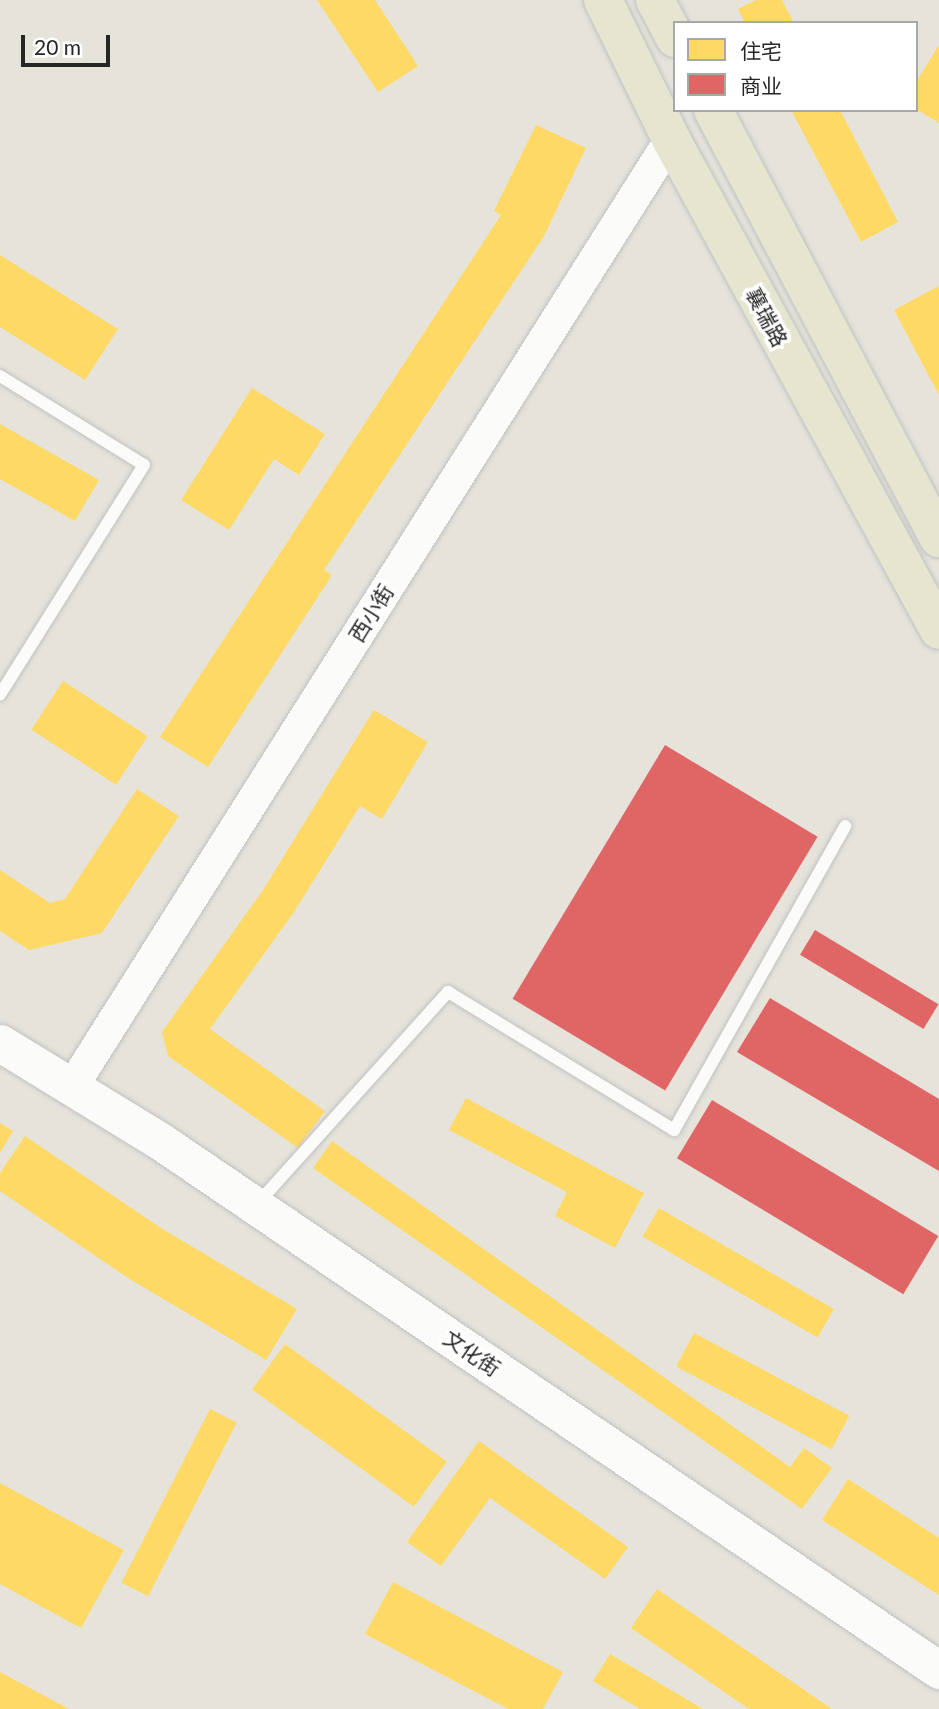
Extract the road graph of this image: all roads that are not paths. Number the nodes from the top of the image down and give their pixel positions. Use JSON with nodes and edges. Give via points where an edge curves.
{"nodes":[{"id":1,"x":603,"y":0,"type":"edge"},
{"id":2,"x":655,"y":0,"type":"edge"},
{"id":3,"x":673,"y":34,"type":"edge"},
{"id":4,"x":714,"y":112,"type":"edge"},
{"id":5,"x":671,"y":139,"type":"junction"},
{"id":6,"x":0,"y":376,"type":"edge"},
{"id":7,"x":939,"y":538,"type":"edge"},
{"id":8,"x":939,"y":630,"type":"edge"},
{"id":9,"x":0,"y":695,"type":"edge"},
{"id":10,"x":845,"y":826,"type":"dead end"},
{"id":11,"x":0,"y":1043,"type":"edge"},
{"id":12,"x":72,"y":1087,"type":"junction"},
{"id":13,"x":256,"y":1206,"type":"junction"},
{"id":14,"x":939,"y":1670,"type":"edge"}],
"edges":[{"from":1,"to":5,"type":"main road","name":"襄瑞路"},
{"from":2,"to":3,"type":"main road"},
{"from":4,"to":7,"type":"main road"},
{"from":5,"to":8,"type":"main road","name":"襄瑞路"},
{"from":5,"to":12,"type":"street","name":"西小街"},
{"from":6,"to":9,"type":"lane","via":[[144,465]]},
{"from":10,"to":13,"type":"lane","via":[[674,1130],[448,992]]},
{"from":11,"to":12,"type":"main road","name":"文化街"},
{"from":12,"to":13,"type":"main road","name":"文化街"},
{"from":13,"to":14,"type":"main road","name":"文化街"}]}
